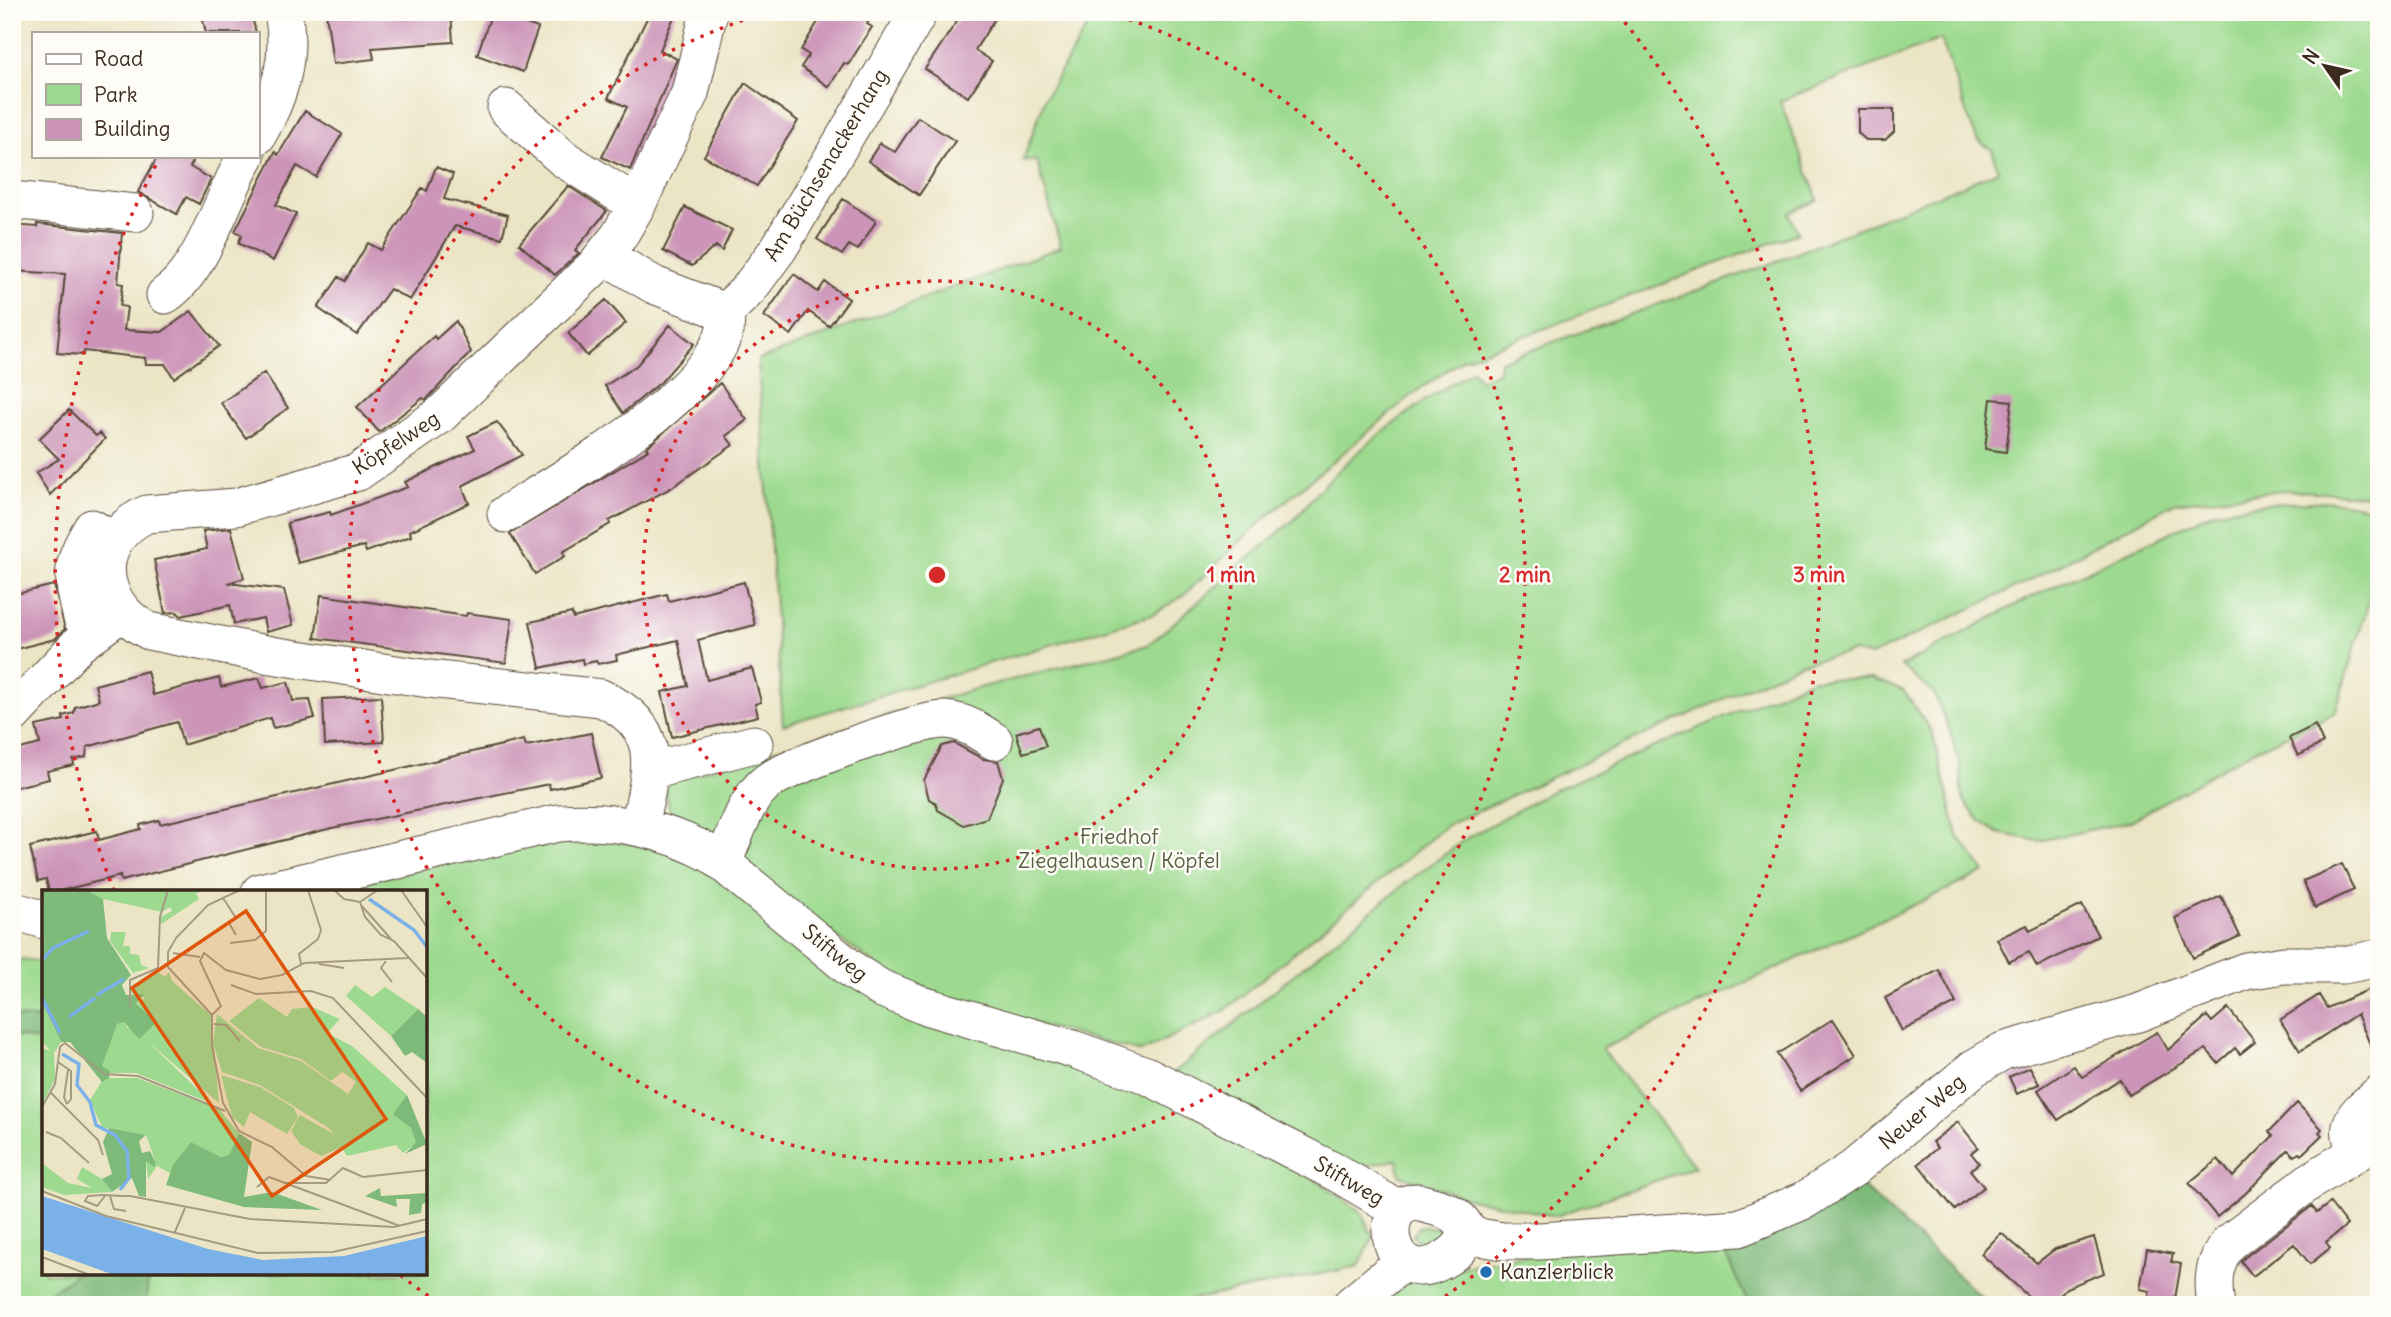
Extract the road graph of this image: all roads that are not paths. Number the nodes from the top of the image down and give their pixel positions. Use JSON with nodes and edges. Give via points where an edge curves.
{"nodes":[{"id":1,"x":283,"y":12,"type":"edge"},
{"id":2,"x":709,"y":12,"type":"edge"},
{"id":3,"x":919,"y":12,"type":"edge"},
{"id":4,"x":506,"y":108,"type":"dead end"},
{"id":5,"x":259,"y":132,"type":"edge"},
{"id":6,"x":245,"y":158,"type":"edge"},
{"id":7,"x":12,"y":200,"type":"edge"},
{"id":8,"x":637,"y":205,"type":"junction"},
{"id":9,"x":135,"y":213,"type":"dead end"},
{"id":10,"x":606,"y":256,"type":"junction"},
{"id":11,"x":165,"y":295,"type":"dead end"},
{"id":12,"x":725,"y":312,"type":"junction"},
{"id":13,"x":506,"y":514,"type":"dead end"},
{"id":14,"x":114,"y":542,"type":"junction"},
{"id":15,"x":121,"y":612,"type":"junction"},
{"id":16,"x":82,"y":618,"type":"dead end"},
{"id":17,"x":12,"y":715,"type":"edge"},
{"id":18,"x":994,"y":741,"type":"dead end"},
{"id":19,"x":754,"y":744,"type":"dead end"},
{"id":20,"x":651,"y":771,"type":"junction"},
{"id":21,"x":639,"y":825,"type":"junction"},
{"id":22,"x":723,"y":862,"type":"junction"},
{"id":23,"x":269,"y":890,"type":"edge"},
{"id":24,"x":12,"y":910,"type":"edge"},
{"id":25,"x":42,"y":919,"type":"edge"},
{"id":26,"x":2379,"y":958,"type":"edge"},
{"id":27,"x":2379,"y":1094,"type":"edge"},
{"id":28,"x":2368,"y":1146,"type":"edge"},
{"id":29,"x":1398,"y":1209,"type":"junction"},
{"id":30,"x":1466,"y":1235,"type":"junction"},
{"id":31,"x":1403,"y":1262,"type":"junction"},
{"id":32,"x":1351,"y":1305,"type":"edge"},
{"id":33,"x":2216,"y":1305,"type":"edge"}],
"edges":[{"from":1,"to":5,"type":"street","via":[[287,32],[284,72]]},
{"from":2,"to":8,"type":"street","name":"Köpfelweg","via":[[690,93]]},
{"from":3,"to":12,"type":"street","name":"Am Büchsenackerhang","via":[[779,248]]},
{"from":4,"to":8,"type":"street","via":[[564,159]]},
{"from":6,"to":11,"type":"street","via":[[191,272]]},
{"from":7,"to":9,"type":"street"},
{"from":8,"to":10,"type":"street","name":"Köpfelweg"},
{"from":10,"to":12,"type":"street","via":[[654,285]]},
{"from":10,"to":14,"type":"street","name":"Köpfelweg","via":[[439,416],[358,472],[236,507],[146,514],[133,520]]},
{"from":12,"to":13,"type":"street","via":[[722,342],[705,368],[641,426]]},
{"from":14,"to":15,"type":"street","via":[[107,581]]},
{"from":14,"to":16,"type":"street","via":[[92,528],[76,555],[74,585]]},
{"from":15,"to":17,"type":"street","via":[[78,645]]},
{"from":15,"to":20,"type":"street","via":[[149,631],[258,653],[429,679],[601,698],[634,719],[647,738]]},
{"from":18,"to":22,"type":"street","via":[[960,722],[927,722],[794,768],[766,783],[752,800]]},
{"from":19,"to":20,"type":"street"},
{"from":20,"to":21,"type":"street"},
{"from":21,"to":22,"type":"street","name":"Stiftweg","via":[[685,841]]},
{"from":21,"to":23,"type":"street","name":"Stiftweg","via":[[558,823]]},
{"from":22,"to":29,"type":"street","name":"Stiftweg","via":[[856,973],[890,993],[1146,1075]]},
{"from":24,"to":25,"type":"street"},
{"from":26,"to":30,"type":"street","name":"Neuer Weg","via":[[2344,965],[2284,965],[2246,971],[2138,1013],[2003,1051],[1974,1069],[1854,1168],[1805,1200],[1739,1228],[1539,1241]]},
{"from":27,"to":28,"type":"street","via":[[2353,1120],[2350,1139]]},
{"from":28,"to":33,"type":"street","via":[[2309,1182],[2229,1243],[2214,1274]]},
{"from":29,"to":30,"type":"street","name":"Stiftweg","via":[[1411,1202],[1439,1208],[1461,1221]]},
{"from":29,"to":31,"type":"street","name":"Stiftweg","via":[[1391,1228]]},
{"from":30,"to":31,"type":"street","via":[[1455,1252],[1439,1263],[1419,1268]]},
{"from":31,"to":32,"type":"street"}]}
